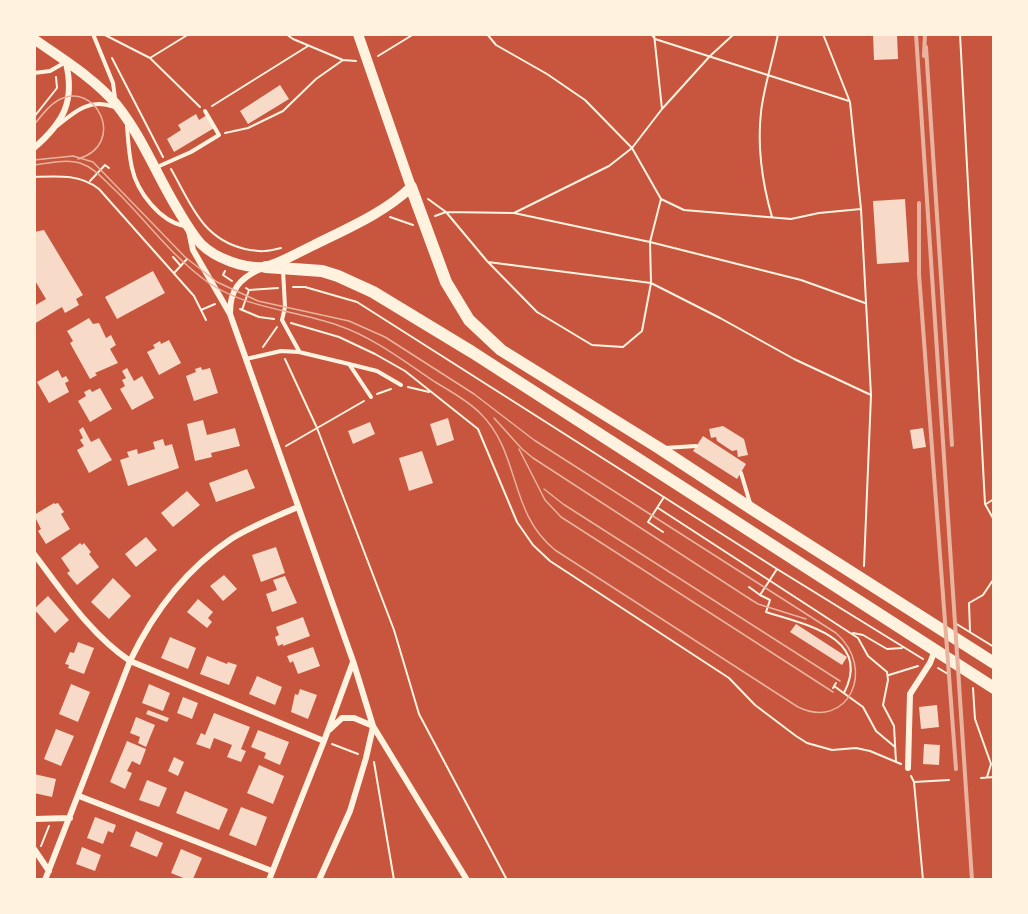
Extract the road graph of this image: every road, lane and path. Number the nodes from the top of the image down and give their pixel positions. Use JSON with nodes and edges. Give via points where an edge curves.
{"nodes":[{"id":1,"x":93,"y":34,"type":"edge"},
{"id":2,"x":102,"y":34,"type":"edge"},
{"id":3,"x":189,"y":34,"type":"edge"},
{"id":4,"x":286,"y":34,"type":"edge"},
{"id":5,"x":358,"y":34,"type":"edge"},
{"id":6,"x":414,"y":34,"type":"edge"},
{"id":7,"x":487,"y":34,"type":"edge"},
{"id":8,"x":734,"y":34,"type":"edge"},
{"id":9,"x":778,"y":34,"type":"edge"},
{"id":10,"x":823,"y":34,"type":"edge"},
{"id":11,"x":960,"y":34,"type":"edge"},
{"id":12,"x":653,"y":36,"type":"edge"},
{"id":13,"x":34,"y":39,"type":"edge"},
{"id":14,"x":106,"y":45,"type":"dead end"},
{"id":15,"x":308,"y":46,"type":"junction"},
{"id":16,"x":111,"y":55,"type":"dead end"},
{"id":17,"x":710,"y":56,"type":"junction"},
{"id":18,"x":150,"y":58,"type":"junction"},
{"id":19,"x":342,"y":60,"type":"junction"},
{"id":20,"x":66,"y":62,"type":"junction"},
{"id":21,"x":368,"y":62,"type":"junction"},
{"id":22,"x":50,"y":72,"type":"junction"},
{"id":23,"x":34,"y":73,"type":"edge"},
{"id":24,"x":770,"y":76,"type":"junction"},
{"id":25,"x":850,"y":102,"type":"junction"},
{"id":26,"x":662,"y":109,"type":"junction"},
{"id":27,"x":120,"y":111,"type":"junction"},
{"id":28,"x":205,"y":111,"type":"junction"},
{"id":29,"x":34,"y":117,"type":"edge"},
{"id":30,"x":219,"y":135,"type":"junction"},
{"id":31,"x":44,"y":139,"type":"junction"},
{"id":32,"x":34,"y":148,"type":"edge"},
{"id":33,"x":632,"y":148,"type":"junction"},
{"id":34,"x":166,"y":163,"type":"junction"},
{"id":35,"x":109,"y":168,"type":"dead end"},
{"id":36,"x":154,"y":168,"type":"junction"},
{"id":37,"x":95,"y":175,"type":"junction"},
{"id":38,"x":34,"y":177,"type":"edge"},
{"id":39,"x":98,"y":178,"type":"dead end"},
{"id":40,"x":89,"y":182,"type":"junction"},
{"id":41,"x":411,"y":187,"type":"junction"},
{"id":42,"x":661,"y":199,"type":"junction"},
{"id":43,"x":861,"y":209,"type":"junction"},
{"id":44,"x":446,"y":212,"type":"junction"},
{"id":45,"x":514,"y":213,"type":"junction"},
{"id":46,"x":771,"y":217,"type":"junction"},
{"id":47,"x":189,"y":227,"type":"junction"},
{"id":48,"x":650,"y":242,"type":"junction"},
{"id":49,"x":240,"y":248,"type":"dead end"},
{"id":50,"x":191,"y":255,"type":"dead end"},
{"id":51,"x":173,"y":258,"type":"dead end"},
{"id":52,"x":488,"y":261,"type":"junction"},
{"id":53,"x":181,"y":266,"type":"junction"},
{"id":54,"x":264,"y":267,"type":"junction"},
{"id":55,"x":283,"y":268,"type":"junction"},
{"id":56,"x":225,"y":271,"type":"dead end"},
{"id":57,"x":175,"y":272,"type":"junction"},
{"id":58,"x":231,"y":280,"type":"dead end"},
{"id":59,"x":651,"y":283,"type":"junction"},
{"id":60,"x":284,"y":287,"type":"junction"},
{"id":61,"x":218,"y":303,"type":"dead end"},
{"id":62,"x":866,"y":303,"type":"junction"},
{"id":63,"x":201,"y":310,"type":"junction"},
{"id":64,"x":230,"y":314,"type":"junction"},
{"id":65,"x":206,"y":320,"type":"dead end"},
{"id":66,"x":282,"y":320,"type":"junction"},
{"id":67,"x":281,"y":351,"type":"junction"},
{"id":68,"x":299,"y":352,"type":"junction"},
{"id":69,"x":255,"y":357,"type":"junction"},
{"id":70,"x":246,"y":359,"type":"junction"},
{"id":71,"x":349,"y":364,"type":"junction"},
{"id":72,"x":401,"y":385,"type":"junction"},
{"id":73,"x":431,"y":393,"type":"junction"},
{"id":74,"x":871,"y":394,"type":"junction"},
{"id":75,"x":371,"y":397,"type":"junction"},
{"id":76,"x":317,"y":428,"type":"junction"},
{"id":77,"x":696,"y":446,"type":"dead end"},
{"id":78,"x":659,"y":448,"type":"junction"},
{"id":79,"x":278,"y":450,"type":"junction"},
{"id":80,"x":741,"y":473,"type":"dead end"},
{"id":81,"x":664,"y":497,"type":"junction"},
{"id":82,"x":993,"y":499,"type":"edge"},
{"id":83,"x":985,"y":504,"type":"junction"},
{"id":84,"x":298,"y":507,"type":"junction"},
{"id":85,"x":658,"y":508,"type":"junction"},
{"id":86,"x":752,"y":509,"type":"junction"},
{"id":87,"x":993,"y":520,"type":"edge"},
{"id":88,"x":663,"y":532,"type":"dead end"},
{"id":89,"x":34,"y":554,"type":"edge"},
{"id":90,"x":864,"y":566,"type":"dead end"},
{"id":91,"x":777,"y":569,"type":"junction"},
{"id":92,"x":770,"y":580,"type":"junction"},
{"id":93,"x":993,"y":580,"type":"edge"},
{"id":94,"x":749,"y":587,"type":"dead end"},
{"id":95,"x":760,"y":595,"type":"junction"},
{"id":96,"x":969,"y":627,"type":"dead end"},
{"id":97,"x":853,"y":633,"type":"junction"},
{"id":98,"x":902,"y":648,"type":"junction"},
{"id":99,"x":935,"y":650,"type":"junction"},
{"id":100,"x":130,"y":661,"type":"junction"},
{"id":101,"x":353,"y":661,"type":"junction"},
{"id":102,"x":930,"y":663,"type":"junction"},
{"id":103,"x":993,"y":663,"type":"edge"},
{"id":104,"x":907,"y":669,"type":"dead end"},
{"id":105,"x":888,"y":675,"type":"junction"},
{"id":106,"x":957,"y":679,"type":"dead end"},
{"id":107,"x":966,"y":685,"type":"dead end"},
{"id":108,"x":834,"y":686,"type":"dead end"},
{"id":109,"x":993,"y":688,"type":"edge"},
{"id":110,"x":975,"y":690,"type":"dead end"},
{"id":111,"x":844,"y":693,"type":"junction"},
{"id":112,"x":974,"y":698,"type":"dead end"},
{"id":113,"x":373,"y":726,"type":"junction"},
{"id":114,"x":328,"y":732,"type":"junction"},
{"id":115,"x":324,"y":741,"type":"junction"},
{"id":116,"x":895,"y":747,"type":"junction"},
{"id":117,"x":367,"y":758,"type":"junction"},
{"id":118,"x":896,"y":762,"type":"junction"},
{"id":119,"x":908,"y":768,"type":"junction"},
{"id":120,"x":987,"y":777,"type":"junction"},
{"id":121,"x":993,"y":777,"type":"edge"},
{"id":122,"x":981,"y":778,"type":"dead end"},
{"id":123,"x":949,"y":780,"type":"dead end"},
{"id":124,"x":914,"y":782,"type":"junction"},
{"id":125,"x":79,"y":796,"type":"junction"},
{"id":126,"x":70,"y":818,"type":"junction"},
{"id":127,"x":34,"y":819,"type":"edge"},
{"id":128,"x":52,"y":819,"type":"junction"},
{"id":129,"x":36,"y":851,"type":"edge"},
{"id":130,"x":49,"y":871,"type":"junction"},
{"id":131,"x":272,"y":872,"type":"junction"},
{"id":132,"x":45,"y":879,"type":"edge"},
{"id":133,"x":269,"y":879,"type":"edge"},
{"id":134,"x":319,"y":879,"type":"edge"},
{"id":135,"x":394,"y":879,"type":"edge"},
{"id":136,"x":467,"y":879,"type":"edge"},
{"id":137,"x":507,"y":879,"type":"edge"},
{"id":138,"x":923,"y":879,"type":"edge"}],
"edges":[{"from":1,"to":27,"type":"lane","via":[[115,87]]},
{"from":2,"to":14,"type":"path"},
{"from":2,"to":18,"type":"path"},
{"from":3,"to":18,"type":"path"},
{"from":4,"to":15,"type":"path"},
{"from":5,"to":21,"type":"main road"},
{"from":6,"to":21,"type":"path"},
{"from":7,"to":33,"type":"path","via":[[496,45],[585,100]]},
{"from":8,"to":17,"type":"path"},
{"from":9,"to":24,"type":"path"},
{"from":10,"to":25,"type":"path"},
{"from":11,"to":83,"type":"path"},
{"from":12,"to":17,"type":"path"},
{"from":12,"to":26,"type":"path"},
{"from":13,"to":20,"type":"main road"},
{"from":15,"to":19,"type":"path"},
{"from":15,"to":28,"type":"path"},
{"from":16,"to":34,"type":"path"},
{"from":17,"to":24,"type":"path"},
{"from":17,"to":26,"type":"path"},
{"from":18,"to":28,"type":"path"},
{"from":19,"to":21,"type":"path"},
{"from":19,"to":30,"type":"path","via":[[283,111],[248,128]]},
{"from":20,"to":22,"type":"lane"},
{"from":20,"to":27,"type":"main road"},
{"from":20,"to":31,"type":"street","via":[[69,103]]},
{"from":21,"to":41,"type":"main road"},
{"from":22,"to":23,"type":"lane"},
{"from":22,"to":29,"type":"path","via":[[57,79],[57,88]]},
{"from":24,"to":25,"type":"path"},
{"from":24,"to":46,"type":"path","via":[[761,110],[759,152]]},
{"from":25,"to":43,"type":"path"},
{"from":26,"to":33,"type":"path"},
{"from":27,"to":31,"type":"lane","via":[[100,104],[81,107]]},
{"from":27,"to":36,"type":"main road"},
{"from":27,"to":47,"type":"lane","via":[[132,170],[140,188],[166,219]]},
{"from":28,"to":30,"type":"lane"},
{"from":30,"to":34,"type":"lane"},
{"from":31,"to":32,"type":"street"},
{"from":33,"to":42,"type":"path"},
{"from":33,"to":45,"type":"path","via":[[609,166]]},
{"from":34,"to":36,"type":"lane"},
{"from":34,"to":49,"type":"path","via":[[208,231]]},
{"from":35,"to":37,"type":"path","via":[[105,165]]},
{"from":36,"to":47,"type":"main road"},
{"from":37,"to":39,"type":"path"},
{"from":37,"to":40,"type":"path"},
{"from":38,"to":40,"type":"path","via":[[65,176]]},
{"from":40,"to":57,"type":"path"},
{"from":41,"to":44,"type":"path"},
{"from":41,"to":54,"type":"main road","via":[[385,207]]},
{"from":41,"to":78,"type":"highway","via":[[446,282],[470,320],[501,350]]},
{"from":42,"to":46,"type":"path","via":[[684,210]]},
{"from":42,"to":48,"type":"path"},
{"from":43,"to":46,"type":"path","via":[[791,219]]},
{"from":43,"to":62,"type":"path"},
{"from":44,"to":45,"type":"path"},
{"from":44,"to":52,"type":"path"},
{"from":45,"to":48,"type":"path"},
{"from":47,"to":54,"type":"main road","via":[[214,254]]},
{"from":47,"to":64,"type":"street","via":[[193,250]]},
{"from":48,"to":59,"type":"path"},
{"from":48,"to":62,"type":"path","via":[[801,280]]},
{"from":50,"to":53,"type":"path"},
{"from":51,"to":53,"type":"path"},
{"from":52,"to":59,"type":"path"},
{"from":52,"to":59,"type":"path","via":[[537,312],[592,345],[623,347],[642,331]]},
{"from":53,"to":57,"type":"path"},
{"from":54,"to":55,"type":"highway"},
{"from":54,"to":64,"type":"street","via":[[236,286],[231,295]]},
{"from":55,"to":60,"type":"lane"},
{"from":55,"to":99,"type":"highway","via":[[322,271],[373,292]]},
{"from":56,"to":58,"type":"path","via":[[223,275]]},
{"from":57,"to":63,"type":"path"},
{"from":59,"to":74,"type":"path","via":[[794,359]]},
{"from":60,"to":66,"type":"lane"},
{"from":60,"to":66,"type":"path","via":[[249,290],[242,310]]},
{"from":60,"to":81,"type":"path","via":[[305,287],[357,302]]},
{"from":61,"to":63,"type":"path"},
{"from":62,"to":74,"type":"path"},
{"from":63,"to":65,"type":"path"},
{"from":64,"to":70,"type":"street"},
{"from":66,"to":68,"type":"lane"},
{"from":66,"to":69,"type":"path"},
{"from":66,"to":73,"type":"path","via":[[339,337],[375,354],[405,371]]},
{"from":67,"to":68,"type":"lane"},
{"from":67,"to":69,"type":"lane"},
{"from":67,"to":76,"type":"path"},
{"from":68,"to":71,"type":"lane"},
{"from":69,"to":70,"type":"lane"},
{"from":70,"to":79,"type":"street"},
{"from":71,"to":72,"type":"lane","via":[[377,371]]},
{"from":71,"to":75,"type":"lane"},
{"from":72,"to":73,"type":"path"},
{"from":72,"to":75,"type":"path"},
{"from":73,"to":118,"type":"path","via":[[478,429],[517,522],[532,545],[550,561],[729,678],[755,705],[807,743],[832,750],[856,748]]},
{"from":74,"to":90,"type":"path"},
{"from":75,"to":76,"type":"path"},
{"from":76,"to":79,"type":"path"},
{"from":76,"to":137,"type":"path","via":[[394,630],[419,714]]},
{"from":77,"to":78,"type":"lane"},
{"from":78,"to":86,"type":"highway"},
{"from":79,"to":84,"type":"street"},
{"from":80,"to":86,"type":"lane"},
{"from":81,"to":85,"type":"path"},
{"from":81,"to":91,"type":"path"},
{"from":82,"to":83,"type":"path"},
{"from":83,"to":87,"type":"path"},
{"from":84,"to":100,"type":"street","via":[[231,539],[191,571],[162,605]]},
{"from":84,"to":101,"type":"street"},
{"from":85,"to":88,"type":"path","via":[[648,522]]},
{"from":85,"to":92,"type":"path"},
{"from":86,"to":103,"type":"highway"},
{"from":89,"to":100,"type":"street","via":[[74,607],[111,648]]},
{"from":91,"to":92,"type":"path"},
{"from":91,"to":98,"type":"path"},
{"from":92,"to":95,"type":"path"},
{"from":92,"to":97,"type":"path"},
{"from":93,"to":96,"type":"path","via":[[983,595],[969,603]]},
{"from":94,"to":95,"type":"path"},
{"from":95,"to":111,"type":"path","via":[[770,600],[766,612],[824,632],[840,644],[851,670]]},
{"from":97,"to":98,"type":"path","via":[[887,649]]},
{"from":97,"to":105,"type":"path","via":[[864,651]]},
{"from":98,"to":102,"type":"path"},
{"from":99,"to":102,"type":"street"},
{"from":99,"to":109,"type":"highway"},
{"from":100,"to":115,"type":"street"},
{"from":100,"to":125,"type":"street"},
{"from":101,"to":113,"type":"street"},
{"from":101,"to":114,"type":"street"},
{"from":102,"to":106,"type":"path"},
{"from":102,"to":119,"type":"street","via":[[910,694]]},
{"from":104,"to":105,"type":"path"},
{"from":105,"to":116,"type":"path","via":[[884,705],[894,726]]},
{"from":107,"to":110,"type":"path"},
{"from":108,"to":111,"type":"path"},
{"from":111,"to":116,"type":"path","via":[[863,707],[876,731]]},
{"from":112,"to":120,"type":"path","via":[[975,719],[991,764]]},
{"from":113,"to":114,"type":"street","via":[[342,718]]},
{"from":113,"to":117,"type":"street"},
{"from":113,"to":136,"type":"street"},
{"from":114,"to":115,"type":"street"},
{"from":115,"to":117,"type":"path"},
{"from":115,"to":131,"type":"street"},
{"from":116,"to":118,"type":"path"},
{"from":117,"to":134,"type":"street","via":[[350,811]]},
{"from":117,"to":135,"type":"path","via":[[375,762]]},
{"from":118,"to":119,"type":"path"},
{"from":119,"to":124,"type":"path"},
{"from":120,"to":121,"type":"path"},
{"from":120,"to":122,"type":"path"},
{"from":123,"to":124,"type":"path"},
{"from":124,"to":138,"type":"path"},
{"from":125,"to":126,"type":"street"},
{"from":125,"to":131,"type":"street"},
{"from":126,"to":128,"type":"street"},
{"from":126,"to":130,"type":"street"},
{"from":127,"to":128,"type":"street"},
{"from":128,"to":129,"type":"path"},
{"from":129,"to":130,"type":"street"},
{"from":130,"to":132,"type":"street"},
{"from":131,"to":133,"type":"street"}]}
